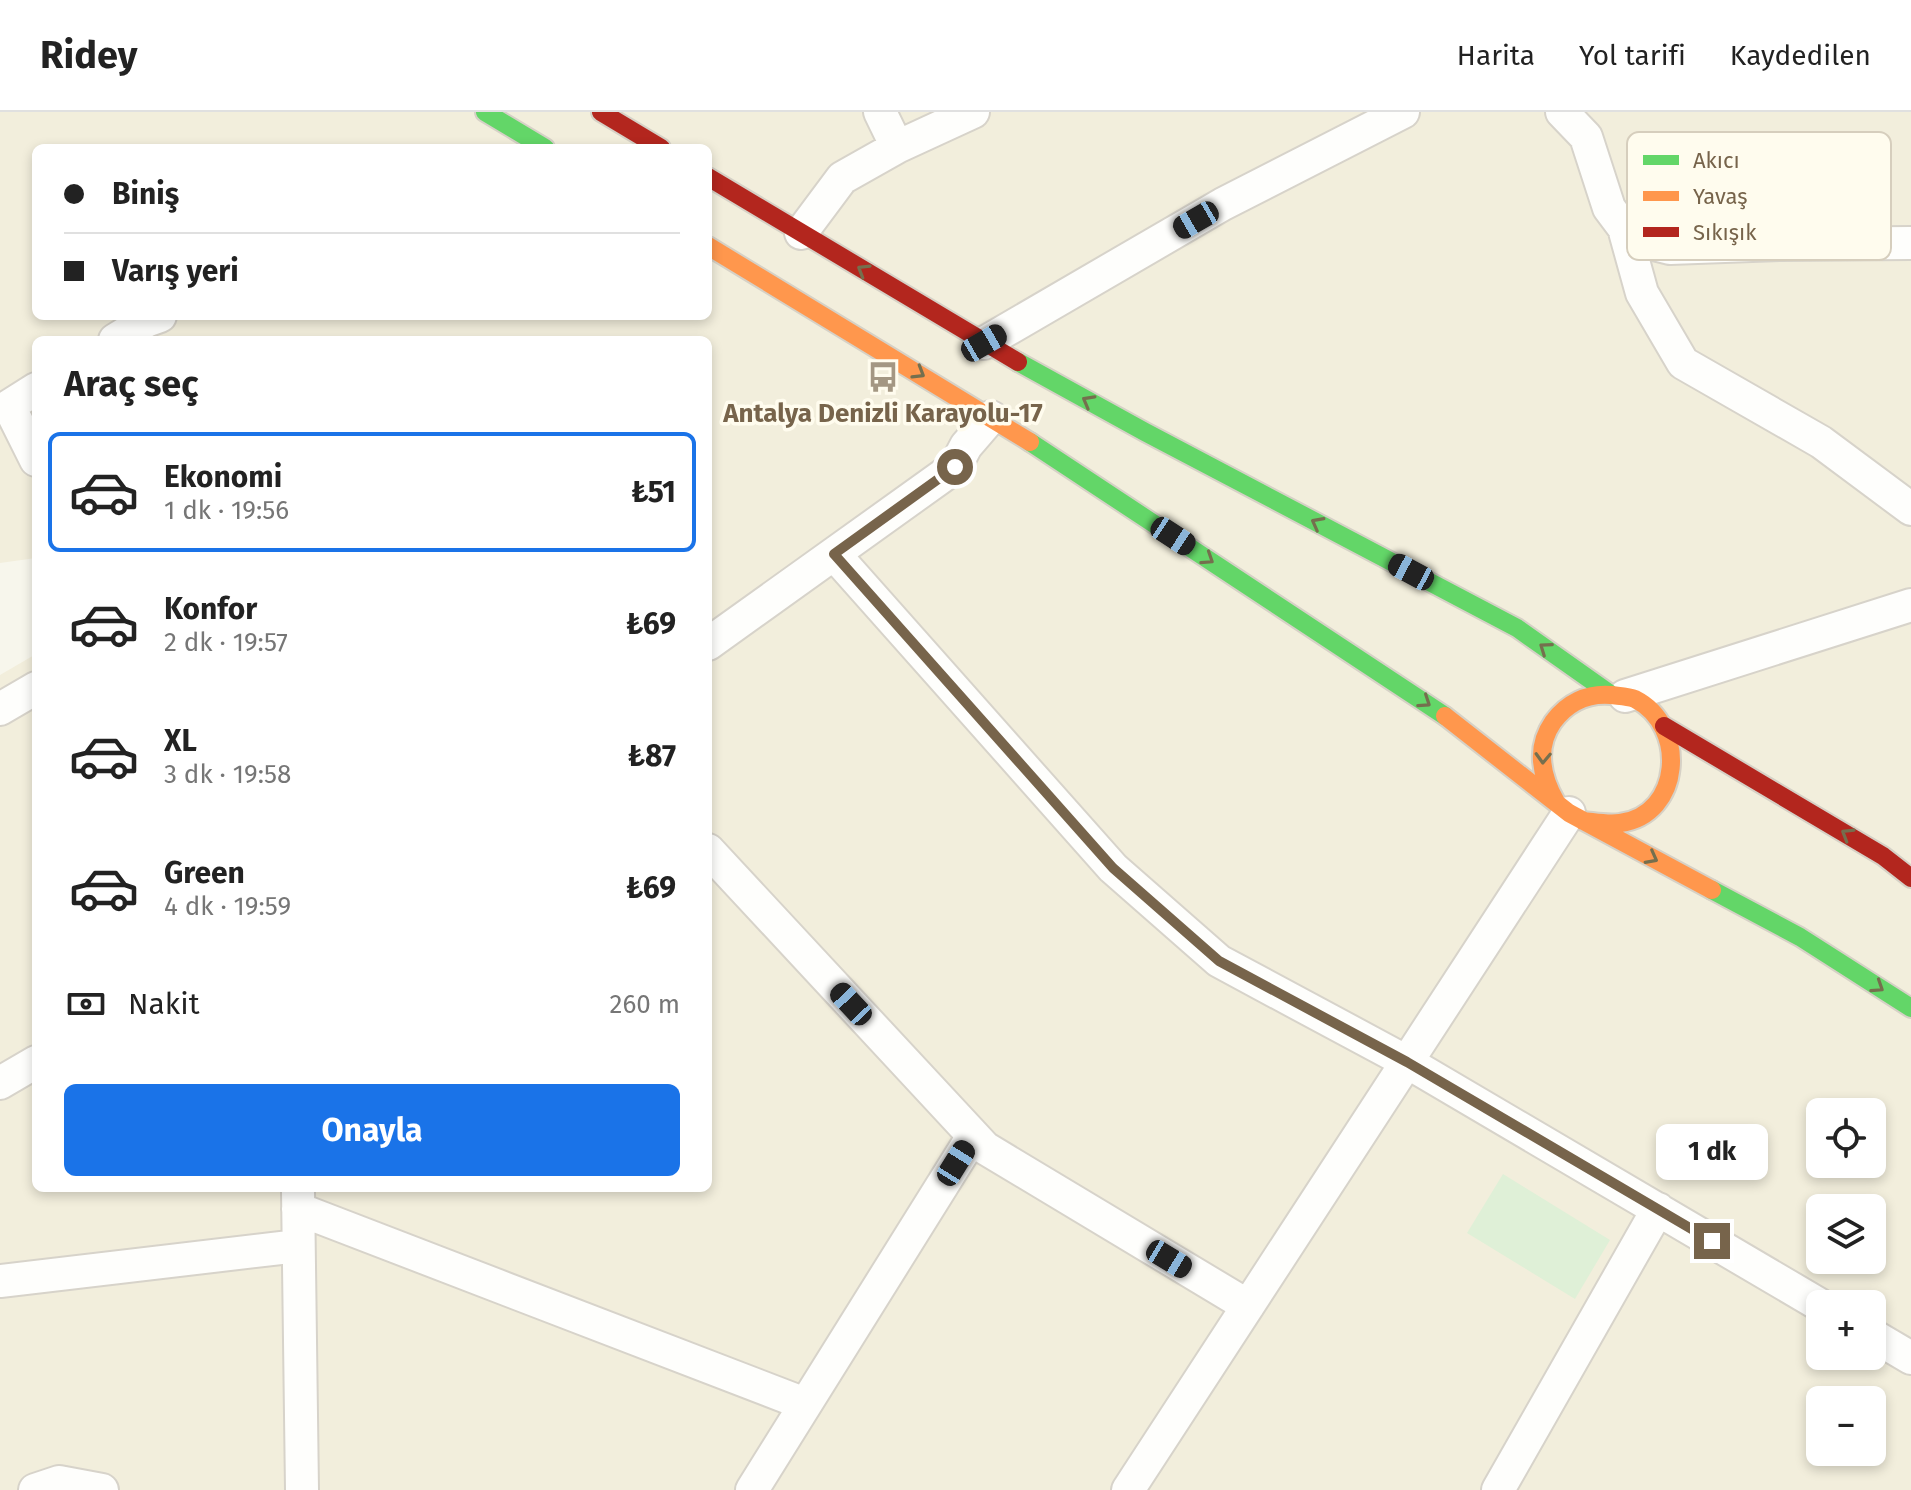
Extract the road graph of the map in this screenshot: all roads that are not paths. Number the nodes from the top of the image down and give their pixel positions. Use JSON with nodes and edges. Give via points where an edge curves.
{"nodes":[{"id":1,"x":485,"y":112,"type":"edge"},
{"id":2,"x":601,"y":112,"type":"edge"},
{"id":3,"x":880,"y":112,"type":"edge"},
{"id":4,"x":973,"y":112,"type":"edge"},
{"id":5,"x":1403,"y":112,"type":"edge"},
{"id":6,"x":1562,"y":112,"type":"edge"},
{"id":7,"x":538,"y":144,"type":"edge"},
{"id":8,"x":654,"y":144,"type":"edge"},
{"id":9,"x":897,"y":147,"type":"junction"},
{"id":10,"x":712,"y":179,"type":"edge"},
{"id":11,"x":1624,"y":228,"type":"junction"},
{"id":12,"x":1627,"y":230,"type":"edge"},
{"id":13,"x":801,"y":233,"type":"junction"},
{"id":14,"x":1627,"y":239,"type":"edge"},
{"id":15,"x":1891,"y":243,"type":"edge"},
{"id":16,"x":1911,"y":243,"type":"edge"},
{"id":17,"x":712,"y":248,"type":"edge"},
{"id":18,"x":1633,"y":260,"type":"edge"},
{"id":19,"x":149,"y":320,"type":"edge"},
{"id":20,"x":122,"y":336,"type":"edge"},
{"id":21,"x":984,"y":343,"type":"junction"},
{"id":22,"x":15,"y":401,"type":"edge"},
{"id":23,"x":991,"y":417,"type":"junction"},
{"id":24,"x":32,"y":449,"type":"edge"},
{"id":25,"x":1911,"y":509,"type":"edge"},
{"id":26,"x":834,"y":554,"type":"junction"},
{"id":27,"x":1911,"y":605,"type":"edge"},
{"id":28,"x":712,"y":641,"type":"edge"},
{"id":29,"x":32,"y":690,"type":"edge"},
{"id":30,"x":1617,"y":694,"type":"junction"},
{"id":31,"x":0,"y":709,"type":"edge"},
{"id":32,"x":1664,"y":726,"type":"junction"},
{"id":33,"x":1569,"y":812,"type":"junction"},
{"id":34,"x":712,"y":854,"type":"edge"},
{"id":35,"x":1911,"y":878,"type":"edge"},
{"id":36,"x":1911,"y":1008,"type":"edge"},
{"id":37,"x":1407,"y":1062,"type":"junction"},
{"id":38,"x":32,"y":1064,"type":"edge"},
{"id":39,"x":0,"y":1083,"type":"edge"},
{"id":40,"x":973,"y":1136,"type":"junction"},
{"id":41,"x":298,"y":1198,"type":"edge"},
{"id":42,"x":1658,"y":1209,"type":"junction"},
{"id":43,"x":298,"y":1246,"type":"junction"},
{"id":44,"x":0,"y":1281,"type":"edge"},
{"id":45,"x":1806,"y":1297,"type":"edge"},
{"id":46,"x":1248,"y":1306,"type":"junction"},
{"id":47,"x":1886,"y":1343,"type":"edge"},
{"id":48,"x":1911,"y":1358,"type":"edge"},
{"id":49,"x":805,"y":1404,"type":"junction"},
{"id":50,"x":35,"y":1490,"type":"edge"},
{"id":51,"x":102,"y":1490,"type":"edge"},
{"id":52,"x":302,"y":1490,"type":"edge"},
{"id":53,"x":752,"y":1490,"type":"edge"},
{"id":54,"x":1128,"y":1490,"type":"edge"},
{"id":55,"x":1498,"y":1490,"type":"edge"}],
"edges":[{"from":1,"to":7,"type":"highway"},
{"from":2,"to":8,"type":"highway"},
{"from":3,"to":9,"type":"street"},
{"from":4,"to":9,"type":"street"},
{"from":5,"to":21,"type":"street","via":[[1223,204]]},
{"from":6,"to":11,"type":"street","via":[[1586,137],[1609,208]]},
{"from":9,"to":13,"type":"street","via":[[842,178]]},
{"from":10,"to":13,"type":"highway"},
{"from":11,"to":12,"type":"street"},
{"from":11,"to":14,"type":"street"},
{"from":21,"to":13,"type":"highway","one_way":true},
{"from":15,"to":16,"type":"street"},
{"from":17,"to":23,"type":"highway","one_way":true},
{"from":18,"to":25,"type":"street","via":[[1642,293],[1683,363],[1821,442]]},
{"from":19,"to":20,"type":"street"},
{"from":30,"to":21,"type":"highway","one_way":true,"via":[[1517,628]]},
{"from":22,"to":24,"type":"street"},
{"from":23,"to":26,"type":"street","via":[[955,467]]},
{"from":23,"to":33,"type":"highway","one_way":true,"via":[[1433,707]]},
{"from":26,"to":28,"type":"street"},
{"from":26,"to":37,"type":"street","via":[[1113,868],[1219,961]]},
{"from":27,"to":30,"type":"street"},
{"from":29,"to":31,"type":"street"},
{"from":30,"to":32,"type":"highway","via":[[1642,703]]},
{"from":30,"to":33,"type":"highway","one_way":true,"via":[[1592,695],[1569,706],[1544,738],[1542,772]]},
{"from":32,"to":33,"type":"highway","via":[[1672,749],[1672,773],[1658,802],[1616,825]]},
{"from":35,"to":32,"type":"highway","one_way":true,"via":[[1883,856]]},
{"from":33,"to":36,"type":"highway","one_way":true,"via":[[1800,937]]},
{"from":33,"to":37,"type":"street"},
{"from":34,"to":40,"type":"street"},
{"from":37,"to":42,"type":"street"},
{"from":37,"to":46,"type":"street"},
{"from":38,"to":39,"type":"street"},
{"from":40,"to":46,"type":"street"},
{"from":40,"to":49,"type":"street"},
{"from":41,"to":43,"type":"street"},
{"from":41,"to":49,"type":"street"},
{"from":42,"to":45,"type":"street"},
{"from":42,"to":55,"type":"street"},
{"from":43,"to":44,"type":"street"},
{"from":43,"to":52,"type":"street"},
{"from":46,"to":54,"type":"street"},
{"from":47,"to":48,"type":"street"},
{"from":49,"to":53,"type":"street"},
{"from":50,"to":51,"type":"street","via":[[59,1482]]}]}
